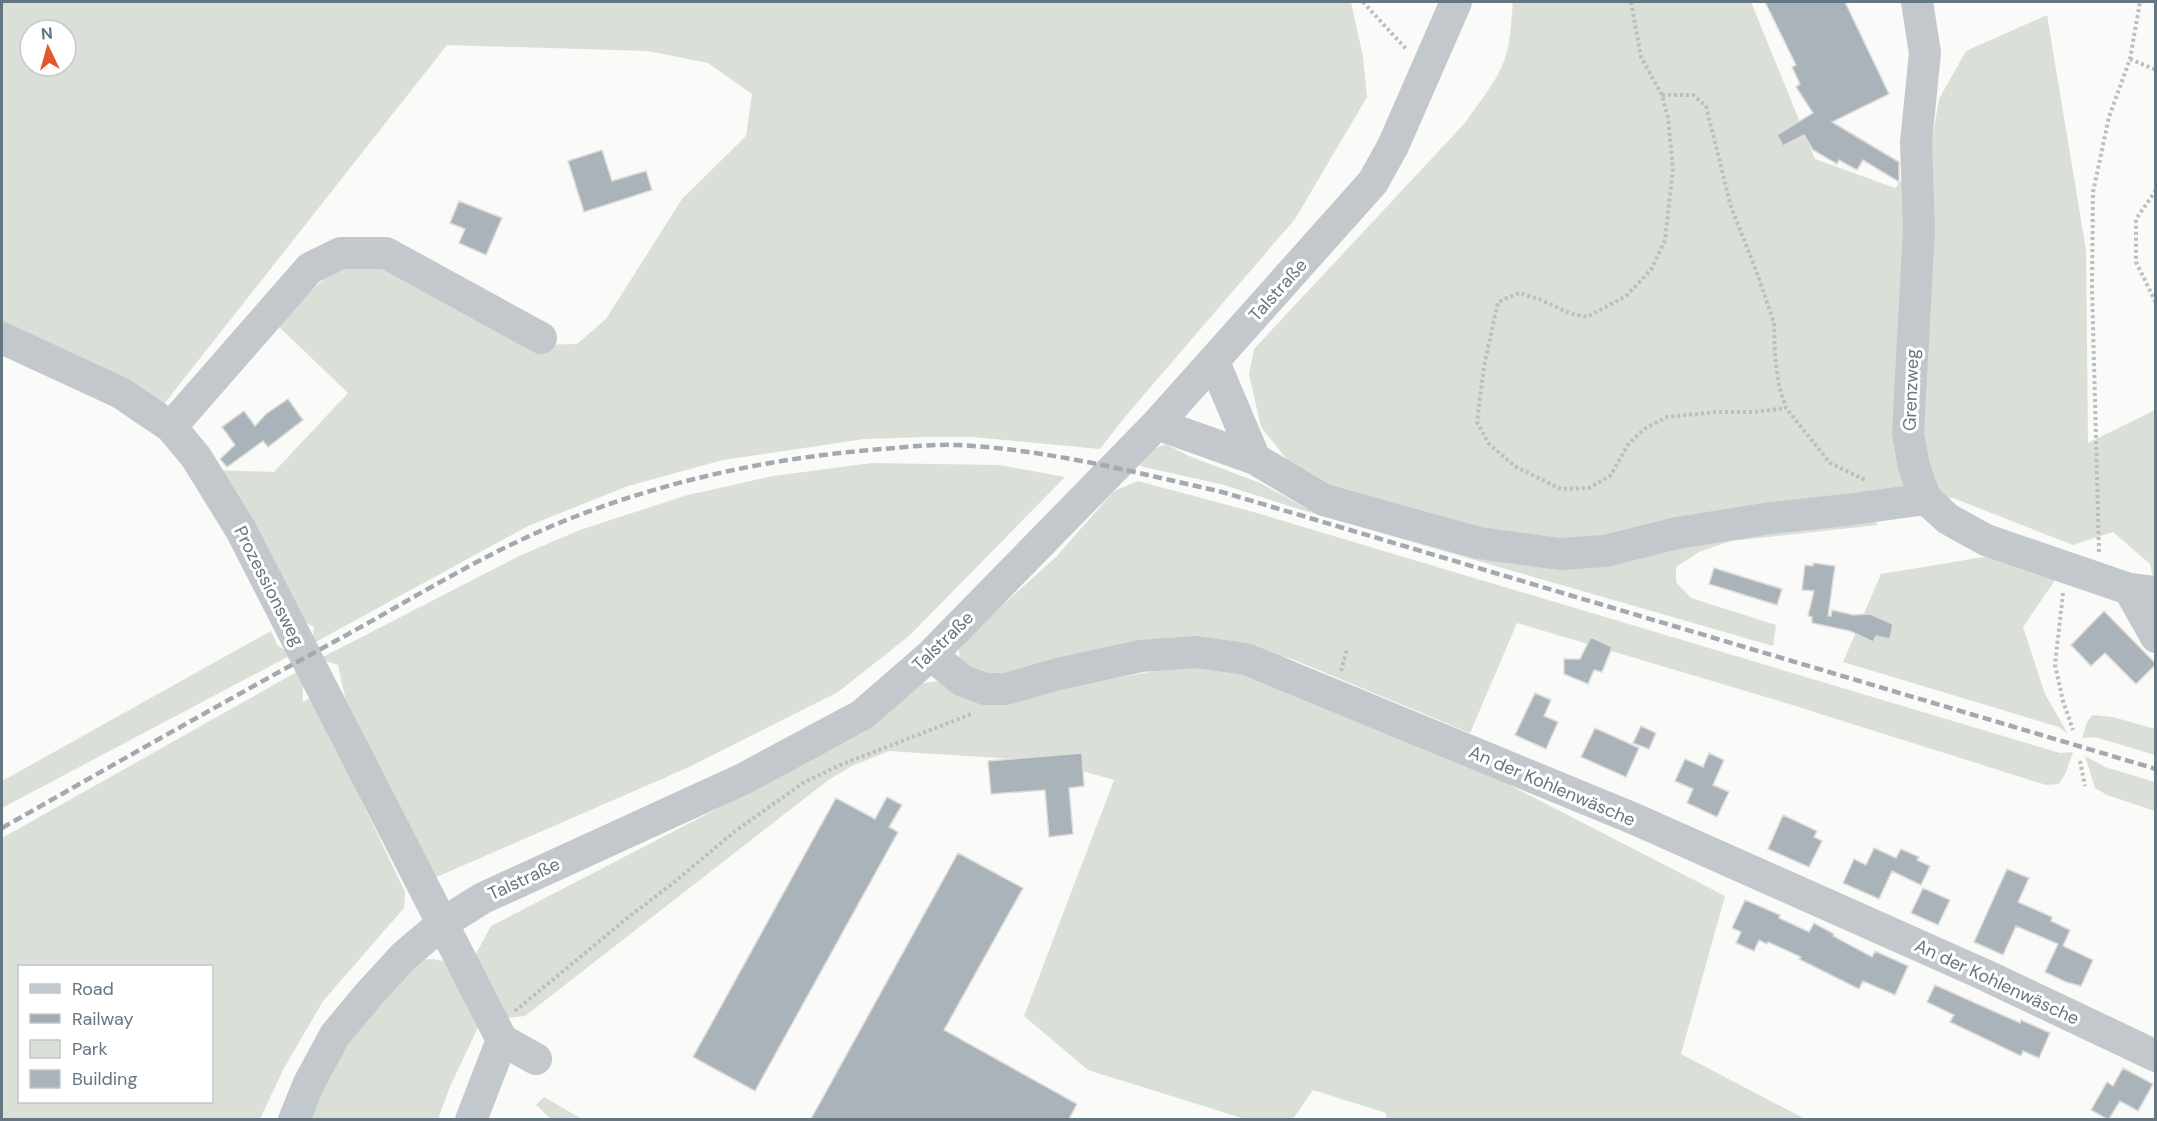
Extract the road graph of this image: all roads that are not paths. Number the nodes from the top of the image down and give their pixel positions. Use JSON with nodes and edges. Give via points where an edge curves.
{"nodes":[{"id":1,"x":1455,"y":2,"type":"edge"},
{"id":2,"x":1917,"y":2,"type":"edge"},
{"id":3,"x":2,"y":338,"type":"edge"},
{"id":4,"x":541,"y":338,"type":"dead end"},
{"id":5,"x":1214,"y":362,"type":"junction"},
{"id":6,"x":1157,"y":424,"type":"junction"},
{"id":7,"x":171,"y":427,"type":"junction"},
{"id":8,"x":1255,"y":459,"type":"junction"},
{"id":9,"x":1926,"y":499,"type":"junction"},
{"id":10,"x":2142,"y":590,"type":"edge"},
{"id":11,"x":2156,"y":636,"type":"edge"},
{"id":12,"x":931,"y":655,"type":"junction"},
{"id":13,"x":442,"y":923,"type":"junction"},
{"id":14,"x":499,"y":1034,"type":"junction"},
{"id":15,"x":2156,"y":1056,"type":"edge"},
{"id":16,"x":536,"y":1059,"type":"dead end"},
{"id":17,"x":294,"y":1119,"type":"edge"},
{"id":18,"x":471,"y":1119,"type":"edge"}],
"edges":[{"from":1,"to":5,"type":"street","name":"Talstraße","via":[[1393,146],[1373,182]]},
{"from":2,"to":9,"type":"street","name":"Grenzweg","via":[[1925,53],[1916,142],[1919,229],[1908,433],[1914,467]]},
{"from":3,"to":7,"type":"street","name":"Prozessionsweg","via":[[121,393]]},
{"from":4,"to":7,"type":"street","via":[[386,253],[341,253],[310,268]]},
{"from":5,"to":6,"type":"street","name":"Talstraße"},
{"from":5,"to":8,"type":"street"},
{"from":6,"to":8,"type":"street"},
{"from":6,"to":12,"type":"street","name":"Talstraße"},
{"from":7,"to":13,"type":"street","name":"Prozessionsweg","via":[[196,457],[241,530]]},
{"from":8,"to":9,"type":"street","via":[[1324,500],[1479,543],[1560,554],[1605,551],[1677,533],[1771,518]]},
{"from":9,"to":10,"type":"street","name":"Grenzweg","via":[[1948,519],[1986,540]]},
{"from":10,"to":11,"type":"street","name":"Grenzweg"},
{"from":12,"to":13,"type":"street","name":"Talstraße","via":[[862,715],[816,741],[743,779],[483,898]]},
{"from":12,"to":15,"type":"street","name":"An der Kohlenwäsche","via":[[963,681],[985,689],[1006,688],[1141,656],[1196,652],[1246,659],[1637,820]]},
{"from":13,"to":14,"type":"street","name":"Prozessionsweg"},
{"from":13,"to":17,"type":"street","name":"Talstraße","via":[[404,956],[335,1035]]},
{"from":14,"to":16,"type":"street"},
{"from":14,"to":18,"type":"street"}]}
